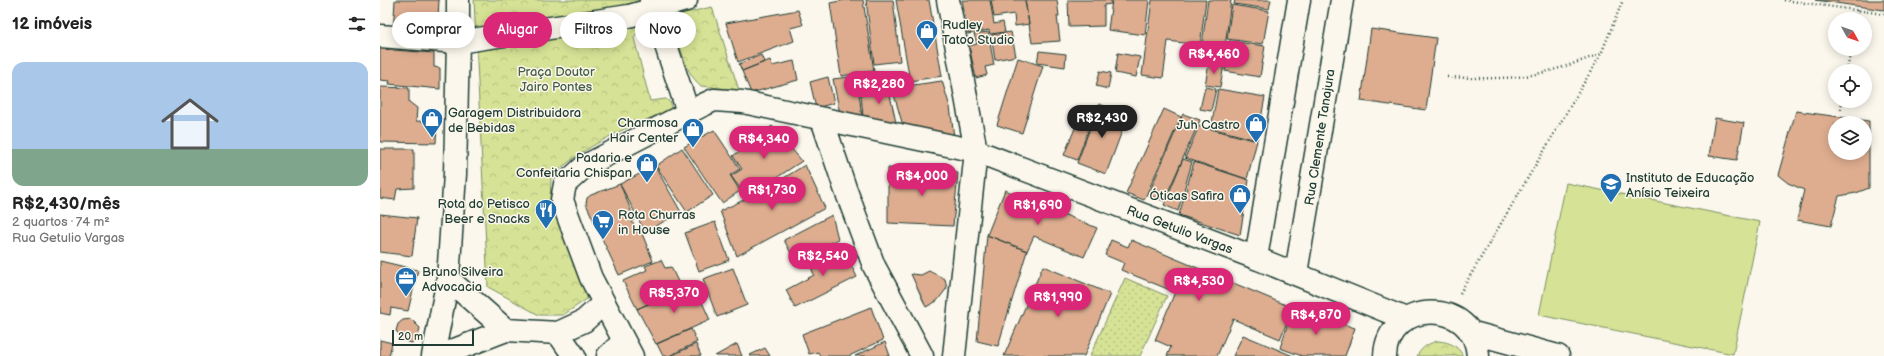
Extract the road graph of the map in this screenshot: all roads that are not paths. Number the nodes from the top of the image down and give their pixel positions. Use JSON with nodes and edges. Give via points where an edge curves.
{"nodes":[{"id":1,"x":458,"y":0,"type":"edge"},
{"id":2,"x":686,"y":0,"type":"edge"},
{"id":3,"x":948,"y":0,"type":"edge"},
{"id":4,"x":1299,"y":0,"type":"edge"},
{"id":5,"x":1342,"y":0,"type":"edge"},
{"id":6,"x":653,"y":4,"type":"edge"},
{"id":7,"x":458,"y":12,"type":"edge"},
{"id":8,"x":380,"y":36,"type":"edge"},
{"id":9,"x":392,"y":37,"type":"edge"},
{"id":10,"x":475,"y":39,"type":"edge"},
{"id":11,"x":458,"y":48,"type":"edge"},
{"id":12,"x":688,"y":112,"type":"junction"},
{"id":13,"x":822,"y":119,"type":"junction"},
{"id":14,"x":976,"y":151,"type":"junction"},
{"id":15,"x":1256,"y":258,"type":"junction"},
{"id":16,"x":1296,"y":273,"type":"junction"},
{"id":17,"x":448,"y":279,"type":"junction"},
{"id":18,"x":604,"y":303,"type":"junction"},
{"id":19,"x":1406,"y":319,"type":"junction"},
{"id":20,"x":506,"y":330,"type":"junction"},
{"id":21,"x":1470,"y":332,"type":"junction"},
{"id":22,"x":558,"y":333,"type":"junction"},
{"id":23,"x":621,"y":351,"type":"edge"},
{"id":24,"x":433,"y":356,"type":"edge"},
{"id":25,"x":439,"y":356,"type":"edge"},
{"id":26,"x":574,"y":356,"type":"edge"},
{"id":27,"x":922,"y":356,"type":"edge"},
{"id":28,"x":954,"y":356,"type":"edge"},
{"id":29,"x":1385,"y":356,"type":"edge"},
{"id":30,"x":1478,"y":356,"type":"edge"},
{"id":31,"x":1558,"y":356,"type":"edge"}],
"edges":[{"from":1,"to":7,"type":"street"},
{"from":2,"to":6,"type":"street"},
{"from":3,"to":14,"type":"street"},
{"from":4,"to":15,"type":"street"},
{"from":5,"to":16,"type":"street","name":"Rua Clemente Tanajura"},
{"from":6,"to":10,"type":"street","via":[[629,16]]},
{"from":6,"to":12,"type":"street"},
{"from":8,"to":9,"type":"street"},
{"from":11,"to":17,"type":"street","via":[[455,174]]},
{"from":12,"to":13,"type":"street","name":"Rua Getulio Vargas","via":[[714,100],[743,102]]},
{"from":12,"to":18,"type":"street","via":[[585,166],[565,184],[562,200]]},
{"from":13,"to":14,"type":"street","name":"Rua Getulio Vargas"},
{"from":13,"to":27,"type":"street","via":[[844,188],[874,266]]},
{"from":14,"to":15,"type":"street","name":"Rua Getulio Vargas"},
{"from":14,"to":28,"type":"street"},
{"from":15,"to":16,"type":"street","name":"Rua Getulio Vargas"},
{"from":16,"to":19,"type":"street","name":"Rua Getulio Vargas"},
{"from":17,"to":20,"type":"street"},
{"from":17,"to":24,"type":"street"},
{"from":18,"to":22,"type":"street","via":[[584,320]]},
{"from":18,"to":23,"type":"street"},
{"from":19,"to":21,"type":"street","via":[[1423,312],[1441,313],[1457,319]]},
{"from":19,"to":29,"type":"street","via":[[1393,332]]},
{"from":20,"to":22,"type":"street"},
{"from":20,"to":25,"type":"street"},
{"from":21,"to":30,"type":"street"},
{"from":21,"to":31,"type":"street"},
{"from":22,"to":26,"type":"street"}]}
